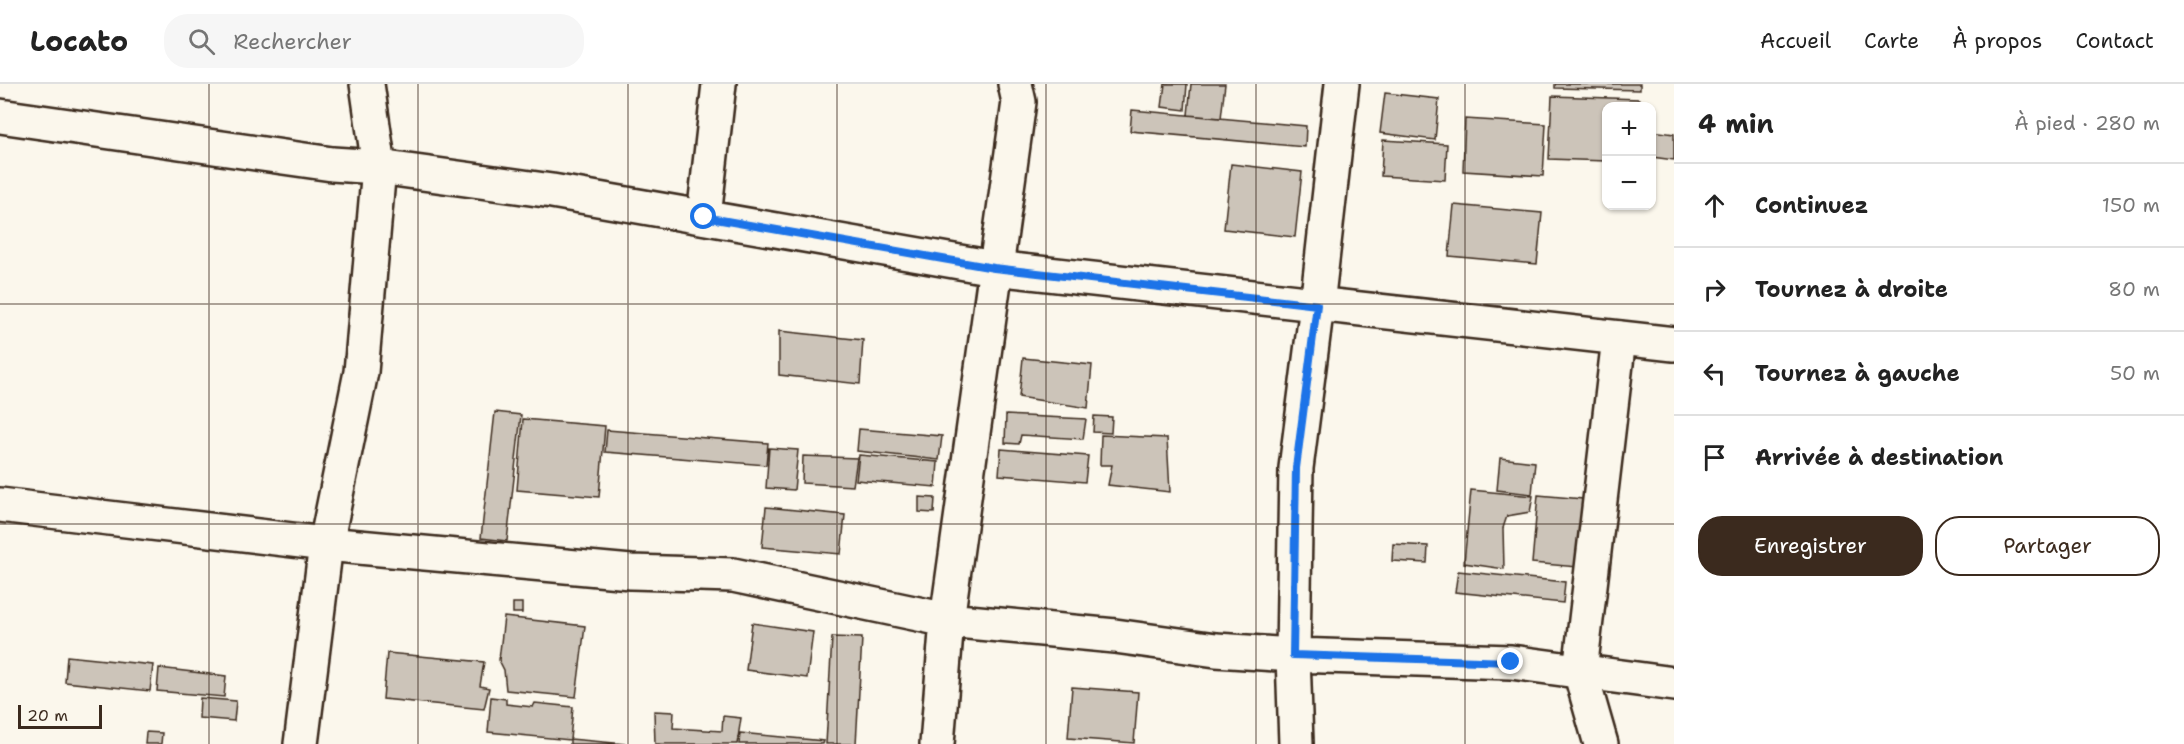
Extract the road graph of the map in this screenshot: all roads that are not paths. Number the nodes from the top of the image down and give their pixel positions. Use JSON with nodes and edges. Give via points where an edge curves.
{"nodes":[{"id":1,"x":367,"y":84,"type":"edge"},
{"id":2,"x":719,"y":84,"type":"edge"},
{"id":3,"x":1015,"y":84,"type":"edge"},
{"id":4,"x":1342,"y":84,"type":"edge"},
{"id":5,"x":0,"y":116,"type":"edge"},
{"id":6,"x":379,"y":167,"type":"junction"},
{"id":7,"x":704,"y":217,"type":"junction"},
{"id":8,"x":994,"y":268,"type":"junction"},
{"id":9,"x":1317,"y":305,"type":"junction"},
{"id":10,"x":1618,"y":338,"type":"junction"},
{"id":11,"x":1674,"y":344,"type":"edge"},
{"id":12,"x":0,"y":505,"type":"edge"},
{"id":13,"x":326,"y":544,"type":"junction"},
{"id":14,"x":947,"y":620,"type":"junction"},
{"id":15,"x":1293,"y":655,"type":"junction"},
{"id":16,"x":1580,"y":671,"type":"junction"},
{"id":17,"x":1674,"y":684,"type":"edge"},
{"id":18,"x":301,"y":744,"type":"edge"},
{"id":19,"x":937,"y":744,"type":"edge"},
{"id":20,"x":1296,"y":744,"type":"edge"},
{"id":21,"x":1601,"y":744,"type":"edge"}],
"edges":[{"from":1,"to":6,"type":"street"},
{"from":2,"to":7,"type":"street"},
{"from":3,"to":8,"type":"street","via":[[1018,102]]},
{"from":4,"to":9,"type":"street"},
{"from":5,"to":6,"type":"street","via":[[332,164]]},
{"from":6,"to":7,"type":"street"},
{"from":6,"to":13,"type":"street","via":[[361,372]]},
{"from":7,"to":8,"type":"street"},
{"from":8,"to":9,"type":"street"},
{"from":8,"to":14,"type":"street"},
{"from":9,"to":10,"type":"street"},
{"from":9,"to":15,"type":"street","via":[[1296,468]]},
{"from":10,"to":11,"type":"street"},
{"from":10,"to":16,"type":"street"},
{"from":12,"to":13,"type":"street"},
{"from":13,"to":14,"type":"street","via":[[631,572],[733,575]]},
{"from":13,"to":18,"type":"street"},
{"from":14,"to":15,"type":"street"},
{"from":14,"to":19,"type":"street"},
{"from":15,"to":16,"type":"street","via":[[1511,662]]},
{"from":15,"to":20,"type":"street"},
{"from":16,"to":17,"type":"street"},
{"from":16,"to":21,"type":"street"}]}
